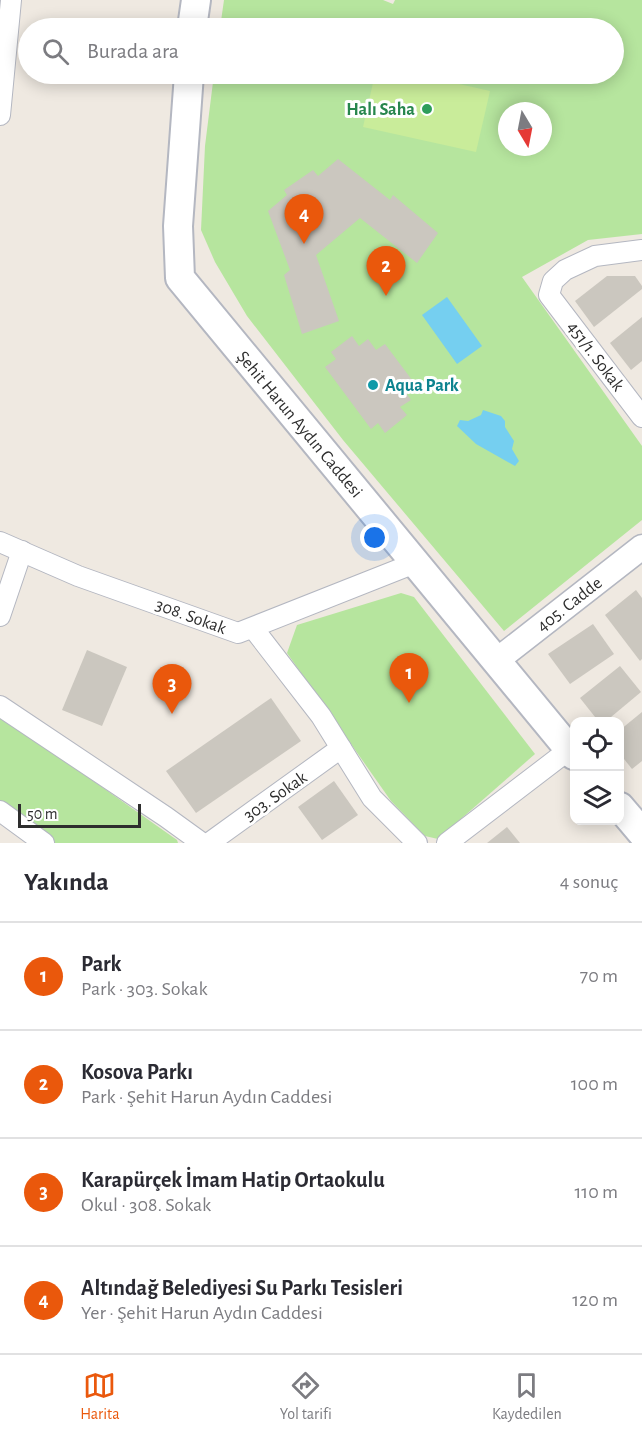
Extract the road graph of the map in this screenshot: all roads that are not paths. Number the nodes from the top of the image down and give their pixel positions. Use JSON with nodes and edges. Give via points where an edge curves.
{"nodes":[{"id":1,"x":11,"y":0,"type":"edge"},
{"id":2,"x":196,"y":0,"type":"edge"},
{"id":3,"x":193,"y":18,"type":"edge"},
{"id":4,"x":188,"y":84,"type":"edge"},
{"id":5,"x":0,"y":115,"type":"edge"},
{"id":6,"x":642,"y":250,"type":"edge"},
{"id":7,"x":642,"y":417,"type":"edge"},
{"id":8,"x":0,"y":542,"type":"edge"},
{"id":9,"x":642,"y":547,"type":"edge"},
{"id":10,"x":22,"y":551,"type":"junction"},
{"id":11,"x":416,"y":563,"type":"junction"},
{"id":12,"x":0,"y":616,"type":"edge"},
{"id":13,"x":253,"y":628,"type":"junction"},
{"id":14,"x":496,"y":661,"type":"junction"},
{"id":15,"x":0,"y":705,"type":"edge"},
{"id":16,"x":341,"y":748,"type":"junction"},
{"id":17,"x":570,"y":750,"type":"edge"},
{"id":18,"x":570,"y":753,"type":"edge"},
{"id":19,"x":0,"y":811,"type":"edge"},
{"id":20,"x":44,"y":843,"type":"edge"},
{"id":21,"x":202,"y":843,"type":"edge"},
{"id":22,"x":208,"y":843,"type":"edge"},
{"id":23,"x":417,"y":843,"type":"edge"},
{"id":24,"x":447,"y":843,"type":"edge"}],
"edges":[{"from":1,"to":5,"type":"street"},
{"from":2,"to":3,"type":"main road"},
{"from":4,"to":11,"type":"main road","name":"Şehit Harun Aydın Caddesi","via":[[177,226],[180,278]]},
{"from":6,"to":7,"type":"street","name":"451/1. Sokak","via":[[595,256],[565,270],[553,281],[549,295]]},
{"from":8,"to":10,"type":"street","name":"308. Sokak"},
{"from":9,"to":14,"type":"street","name":"405. Cadde"},
{"from":10,"to":12,"type":"street"},
{"from":10,"to":13,"type":"street","name":"308. Sokak","via":[[78,576],[238,633]]},
{"from":11,"to":13,"type":"street","name":"308. Sokak"},
{"from":11,"to":14,"type":"main road","name":"Şehit Harun Aydın Caddesi"},
{"from":13,"to":16,"type":"street"},
{"from":14,"to":17,"type":"main road","name":"Şehit Harun Aydın Caddesi"},
{"from":15,"to":21,"type":"street"},
{"from":16,"to":22,"type":"street","name":"303. Sokak"},
{"from":16,"to":23,"type":"street","via":[[372,798]]},
{"from":18,"to":24,"type":"street"},
{"from":19,"to":20,"type":"street"}]}
